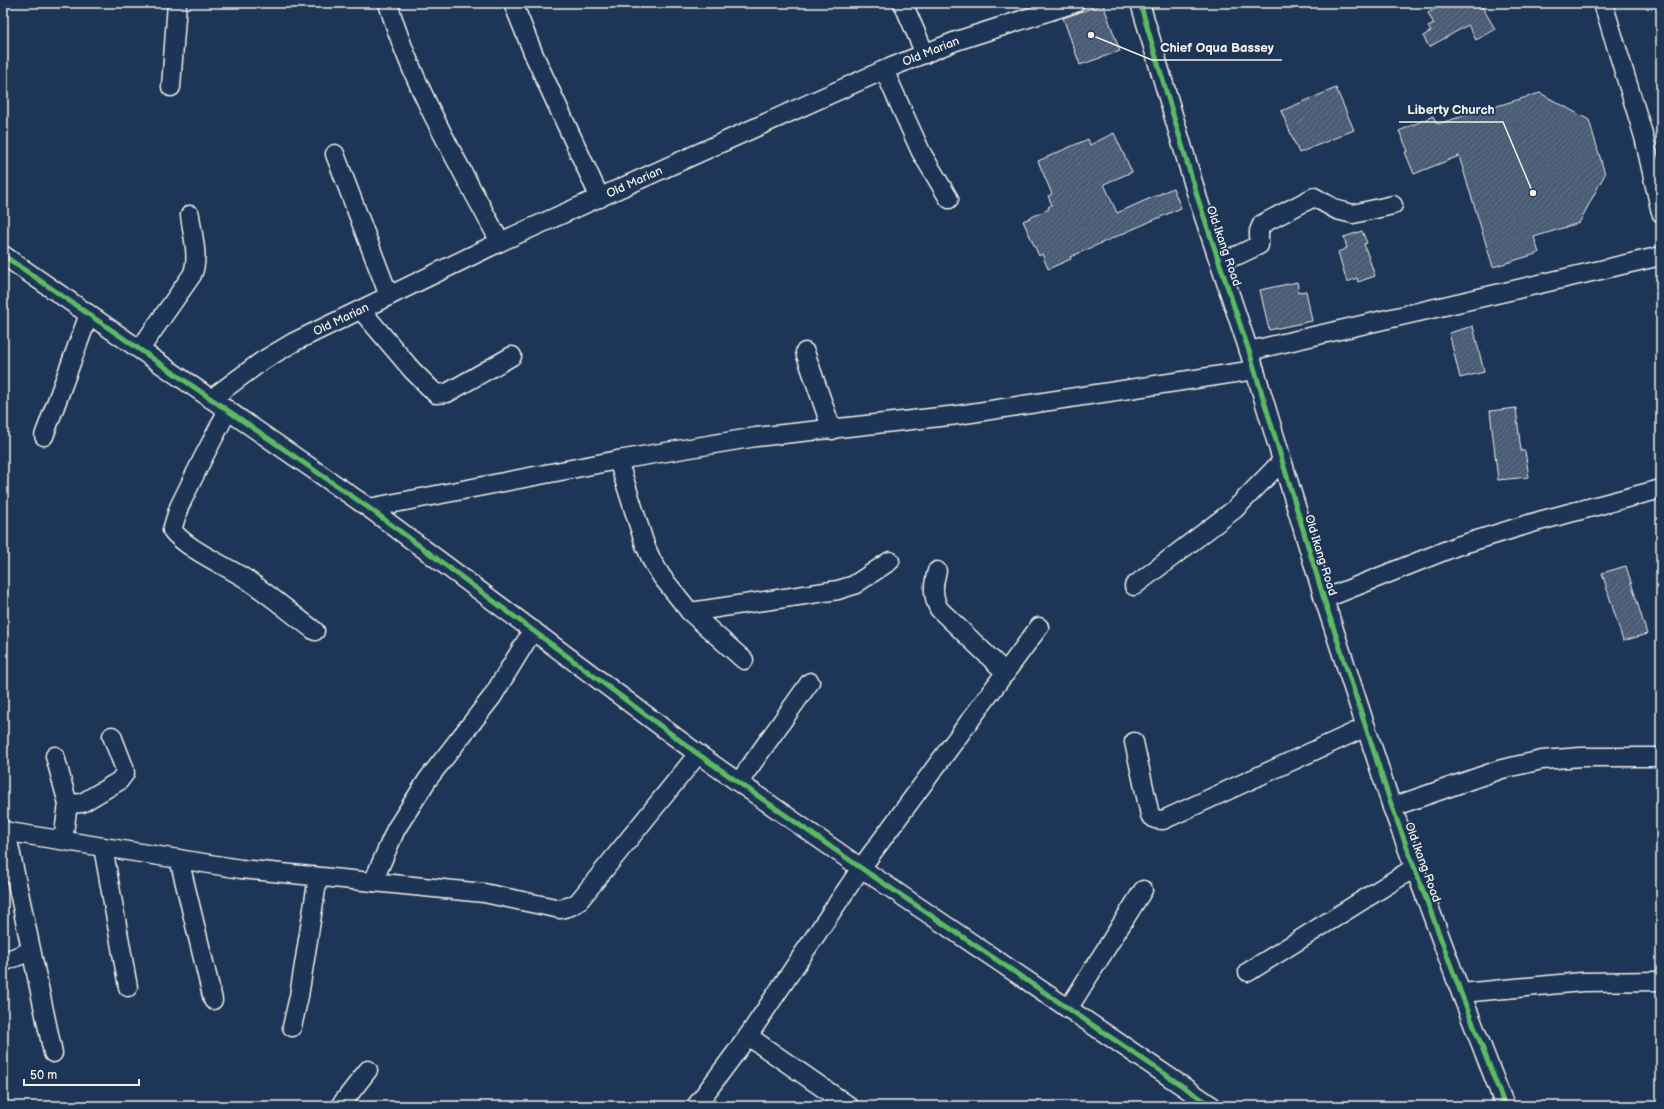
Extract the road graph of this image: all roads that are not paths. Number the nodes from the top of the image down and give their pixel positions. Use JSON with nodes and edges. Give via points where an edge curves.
{"nodes":[{"id":1,"x":177,"y":3,"type":"edge"},
{"id":2,"x":388,"y":3,"type":"edge"},
{"id":3,"x":513,"y":3,"type":"edge"},
{"id":4,"x":903,"y":3,"type":"edge"},
{"id":5,"x":1075,"y":3,"type":"edge"},
{"id":6,"x":1140,"y":3,"type":"edge"},
{"id":7,"x":1603,"y":3,"type":"edge"},
{"id":8,"x":925,"y":54,"type":"junction"},
{"id":9,"x":884,"y":70,"type":"junction"},
{"id":10,"x":171,"y":87,"type":"dead end"},
{"id":11,"x":335,"y":154,"type":"dead end"},
{"id":12,"x":600,"y":198,"type":"junction"},
{"id":13,"x":949,"y":199,"type":"dead end"},
{"id":14,"x":1393,"y":205,"type":"dead end"},
{"id":15,"x":1661,"y":213,"type":"edge"},
{"id":16,"x":190,"y":215,"type":"dead end"},
{"id":17,"x":500,"y":242,"type":"junction"},
{"id":18,"x":3,"y":255,"type":"edge"},
{"id":19,"x":1661,"y":256,"type":"edge"},
{"id":20,"x":1219,"y":261,"type":"junction"},
{"id":21,"x":389,"y":296,"type":"junction"},
{"id":22,"x":360,"y":310,"type":"junction"},
{"id":23,"x":89,"y":314,"type":"junction"},
{"id":24,"x":140,"y":349,"type":"junction"},
{"id":25,"x":1249,"y":351,"type":"junction"},
{"id":26,"x":805,"y":352,"type":"dead end"},
{"id":27,"x":512,"y":356,"type":"dead end"},
{"id":28,"x":1255,"y":370,"type":"junction"},
{"id":29,"x":211,"y":399,"type":"junction"},
{"id":30,"x":228,"y":410,"type":"junction"},
{"id":31,"x":832,"y":430,"type":"junction"},
{"id":32,"x":44,"y":436,"type":"dead end"},
{"id":33,"x":618,"y":460,"type":"junction"},
{"id":34,"x":1282,"y":461,"type":"junction"},
{"id":35,"x":1661,"y":489,"type":"edge"},
{"id":36,"x":369,"y":508,"type":"junction"},
{"id":37,"x":890,"y":561,"type":"dead end"},
{"id":38,"x":937,"y":571,"type":"dead end"},
{"id":39,"x":1134,"y":586,"type":"dead end"},
{"id":40,"x":1324,"y":599,"type":"junction"},
{"id":41,"x":690,"y":612,"type":"junction"},
{"id":42,"x":1039,"y":626,"type":"dead end"},
{"id":43,"x":533,"y":630,"type":"junction"},
{"id":44,"x":315,"y":631,"type":"dead end"},
{"id":45,"x":744,"y":660,"type":"dead end"},
{"id":46,"x":1006,"y":673,"type":"junction"},
{"id":47,"x":810,"y":682,"type":"dead end"},
{"id":48,"x":1366,"y":727,"type":"junction"},
{"id":49,"x":112,"y":736,"type":"dead end"},
{"id":50,"x":1134,"y":742,"type":"dead end"},
{"id":51,"x":698,"y":754,"type":"junction"},
{"id":52,"x":55,"y":756,"type":"dead end"},
{"id":53,"x":1661,"y":757,"type":"edge"},
{"id":54,"x":739,"y":782,"type":"junction"},
{"id":55,"x":68,"y":804,"type":"junction"},
{"id":56,"x":1392,"y":807,"type":"junction"},
{"id":57,"x":4,"y":831,"type":"edge"},
{"id":58,"x":63,"y":840,"type":"junction"},
{"id":59,"x":103,"y":847,"type":"junction"},
{"id":60,"x":179,"y":859,"type":"junction"},
{"id":61,"x":861,"y":868,"type":"junction"},
{"id":62,"x":1414,"y":868,"type":"junction"},
{"id":63,"x":318,"y":877,"type":"junction"},
{"id":64,"x":373,"y":882,"type":"junction"},
{"id":65,"x":1143,"y":890,"type":"dead end"},
{"id":66,"x":31,"y":951,"type":"junction"},
{"id":67,"x":3,"y":962,"type":"edge"},
{"id":68,"x":1248,"y":972,"type":"dead end"},
{"id":69,"x":1661,"y":981,"type":"edge"},
{"id":70,"x":128,"y":986,"type":"dead end"},
{"id":71,"x":1461,"y":993,"type":"junction"},
{"id":72,"x":213,"y":1000,"type":"dead end"},
{"id":73,"x":1068,"y":1009,"type":"junction"},
{"id":74,"x":292,"y":1027,"type":"dead end"},
{"id":75,"x":748,"y":1036,"type":"junction"},
{"id":76,"x":53,"y":1054,"type":"dead end"},
{"id":77,"x":368,"y":1070,"type":"dead end"},
{"id":78,"x":340,"y":1106,"type":"edge"},
{"id":79,"x":696,"y":1106,"type":"edge"},
{"id":80,"x":849,"y":1106,"type":"edge"},
{"id":81,"x":1212,"y":1106,"type":"edge"},
{"id":82,"x":1505,"y":1106,"type":"edge"}],
"edges":[{"from":1,"to":10,"type":"street"},
{"from":2,"to":17,"type":"street","via":[[416,80]]},
{"from":3,"to":12,"type":"street","via":[[534,55]]},
{"from":4,"to":8,"type":"street"},
{"from":5,"to":8,"type":"street","name":"Old Marian","via":[[956,41]]},
{"from":6,"to":20,"type":"street","name":"Old Ikang Road"},
{"from":7,"to":15,"type":"street","via":[[1644,137]]},
{"from":8,"to":9,"type":"street","name":"Old Marian"},
{"from":9,"to":12,"type":"street","name":"Old Marian"},
{"from":9,"to":13,"type":"street","via":[[922,152]]},
{"from":11,"to":21,"type":"street"},
{"from":12,"to":17,"type":"street","name":"Old Marian"},
{"from":14,"to":20,"type":"street","via":[[1353,214],[1337,210],[1314,196],[1262,224],[1258,231],[1259,244]]},
{"from":16,"to":24,"type":"street","via":[[195,269]]},
{"from":17,"to":21,"type":"street","name":"Old Marian"},
{"from":18,"to":23,"type":"street"},
{"from":19,"to":25,"type":"street"},
{"from":20,"to":25,"type":"street","name":"Old Ikang Road"},
{"from":21,"to":22,"type":"street","name":"Old Marian"},
{"from":22,"to":27,"type":"street","via":[[436,394],[447,392]]},
{"from":22,"to":29,"type":"street","name":"Old Marian","via":[[294,342],[262,361]]},
{"from":23,"to":24,"type":"street"},
{"from":23,"to":32,"type":"street"},
{"from":24,"to":29,"type":"street"},
{"from":25,"to":28,"type":"street","name":"Old Ikang Road"},
{"from":26,"to":31,"type":"street"},
{"from":28,"to":31,"type":"street","via":[[958,415]]},
{"from":28,"to":34,"type":"street","name":"Old Ikang Road"},
{"from":29,"to":30,"type":"street"},
{"from":30,"to":36,"type":"street"},
{"from":30,"to":44,"type":"street","via":[[179,507],[172,530],[191,546],[247,580]]},
{"from":31,"to":33,"type":"street","via":[[756,437]]},
{"from":33,"to":36,"type":"street"},
{"from":33,"to":41,"type":"street","via":[[652,561]]},
{"from":34,"to":39,"type":"street","via":[[1235,509]]},
{"from":34,"to":40,"type":"street","name":"Old Ikang Road"},
{"from":35,"to":40,"type":"street","via":[[1539,521],[1457,546]]},
{"from":36,"to":43,"type":"street"},
{"from":37,"to":41,"type":"street","via":[[854,585],[838,590]]},
{"from":38,"to":46,"type":"street","via":[[933,585],[934,599],[939,609]]},
{"from":40,"to":48,"type":"street","name":"Old Ikang Road"},
{"from":41,"to":45,"type":"street"},
{"from":42,"to":46,"type":"street"},
{"from":43,"to":51,"type":"street"},
{"from":43,"to":64,"type":"street","via":[[492,697],[428,780],[396,829]]},
{"from":46,"to":61,"type":"street"},
{"from":47,"to":54,"type":"street"},
{"from":48,"to":50,"type":"street","via":[[1162,820],[1150,815]]},
{"from":48,"to":56,"type":"street","name":"Old Ikang Road"},
{"from":49,"to":55,"type":"street","via":[[125,773],[119,781],[82,803]]},
{"from":51,"to":54,"type":"street"},
{"from":51,"to":64,"type":"street","via":[[578,902],[571,906],[560,909],[484,893]]},
{"from":52,"to":55,"type":"street"},
{"from":53,"to":56,"type":"street","via":[[1581,757],[1542,760],[1502,769]]},
{"from":54,"to":61,"type":"street"},
{"from":55,"to":58,"type":"street"},
{"from":56,"to":62,"type":"street","name":"Old Ikang Road"},
{"from":57,"to":58,"type":"street"},
{"from":57,"to":66,"type":"street"},
{"from":58,"to":59,"type":"street"},
{"from":59,"to":60,"type":"street"},
{"from":59,"to":70,"type":"street"},
{"from":60,"to":63,"type":"street"},
{"from":60,"to":72,"type":"street"},
{"from":61,"to":73,"type":"street"},
{"from":61,"to":75,"type":"street"},
{"from":62,"to":68,"type":"street"},
{"from":62,"to":71,"type":"street","name":"Old Ikang Road"},
{"from":63,"to":64,"type":"street"},
{"from":63,"to":74,"type":"street"},
{"from":65,"to":73,"type":"street"},
{"from":66,"to":67,"type":"street"},
{"from":66,"to":76,"type":"street"},
{"from":69,"to":71,"type":"street","via":[[1582,982]]},
{"from":71,"to":82,"type":"street","name":"Old Ikang Road"},
{"from":73,"to":81,"type":"street"},
{"from":75,"to":79,"type":"street"},
{"from":75,"to":80,"type":"street"},
{"from":77,"to":78,"type":"street"}]}
